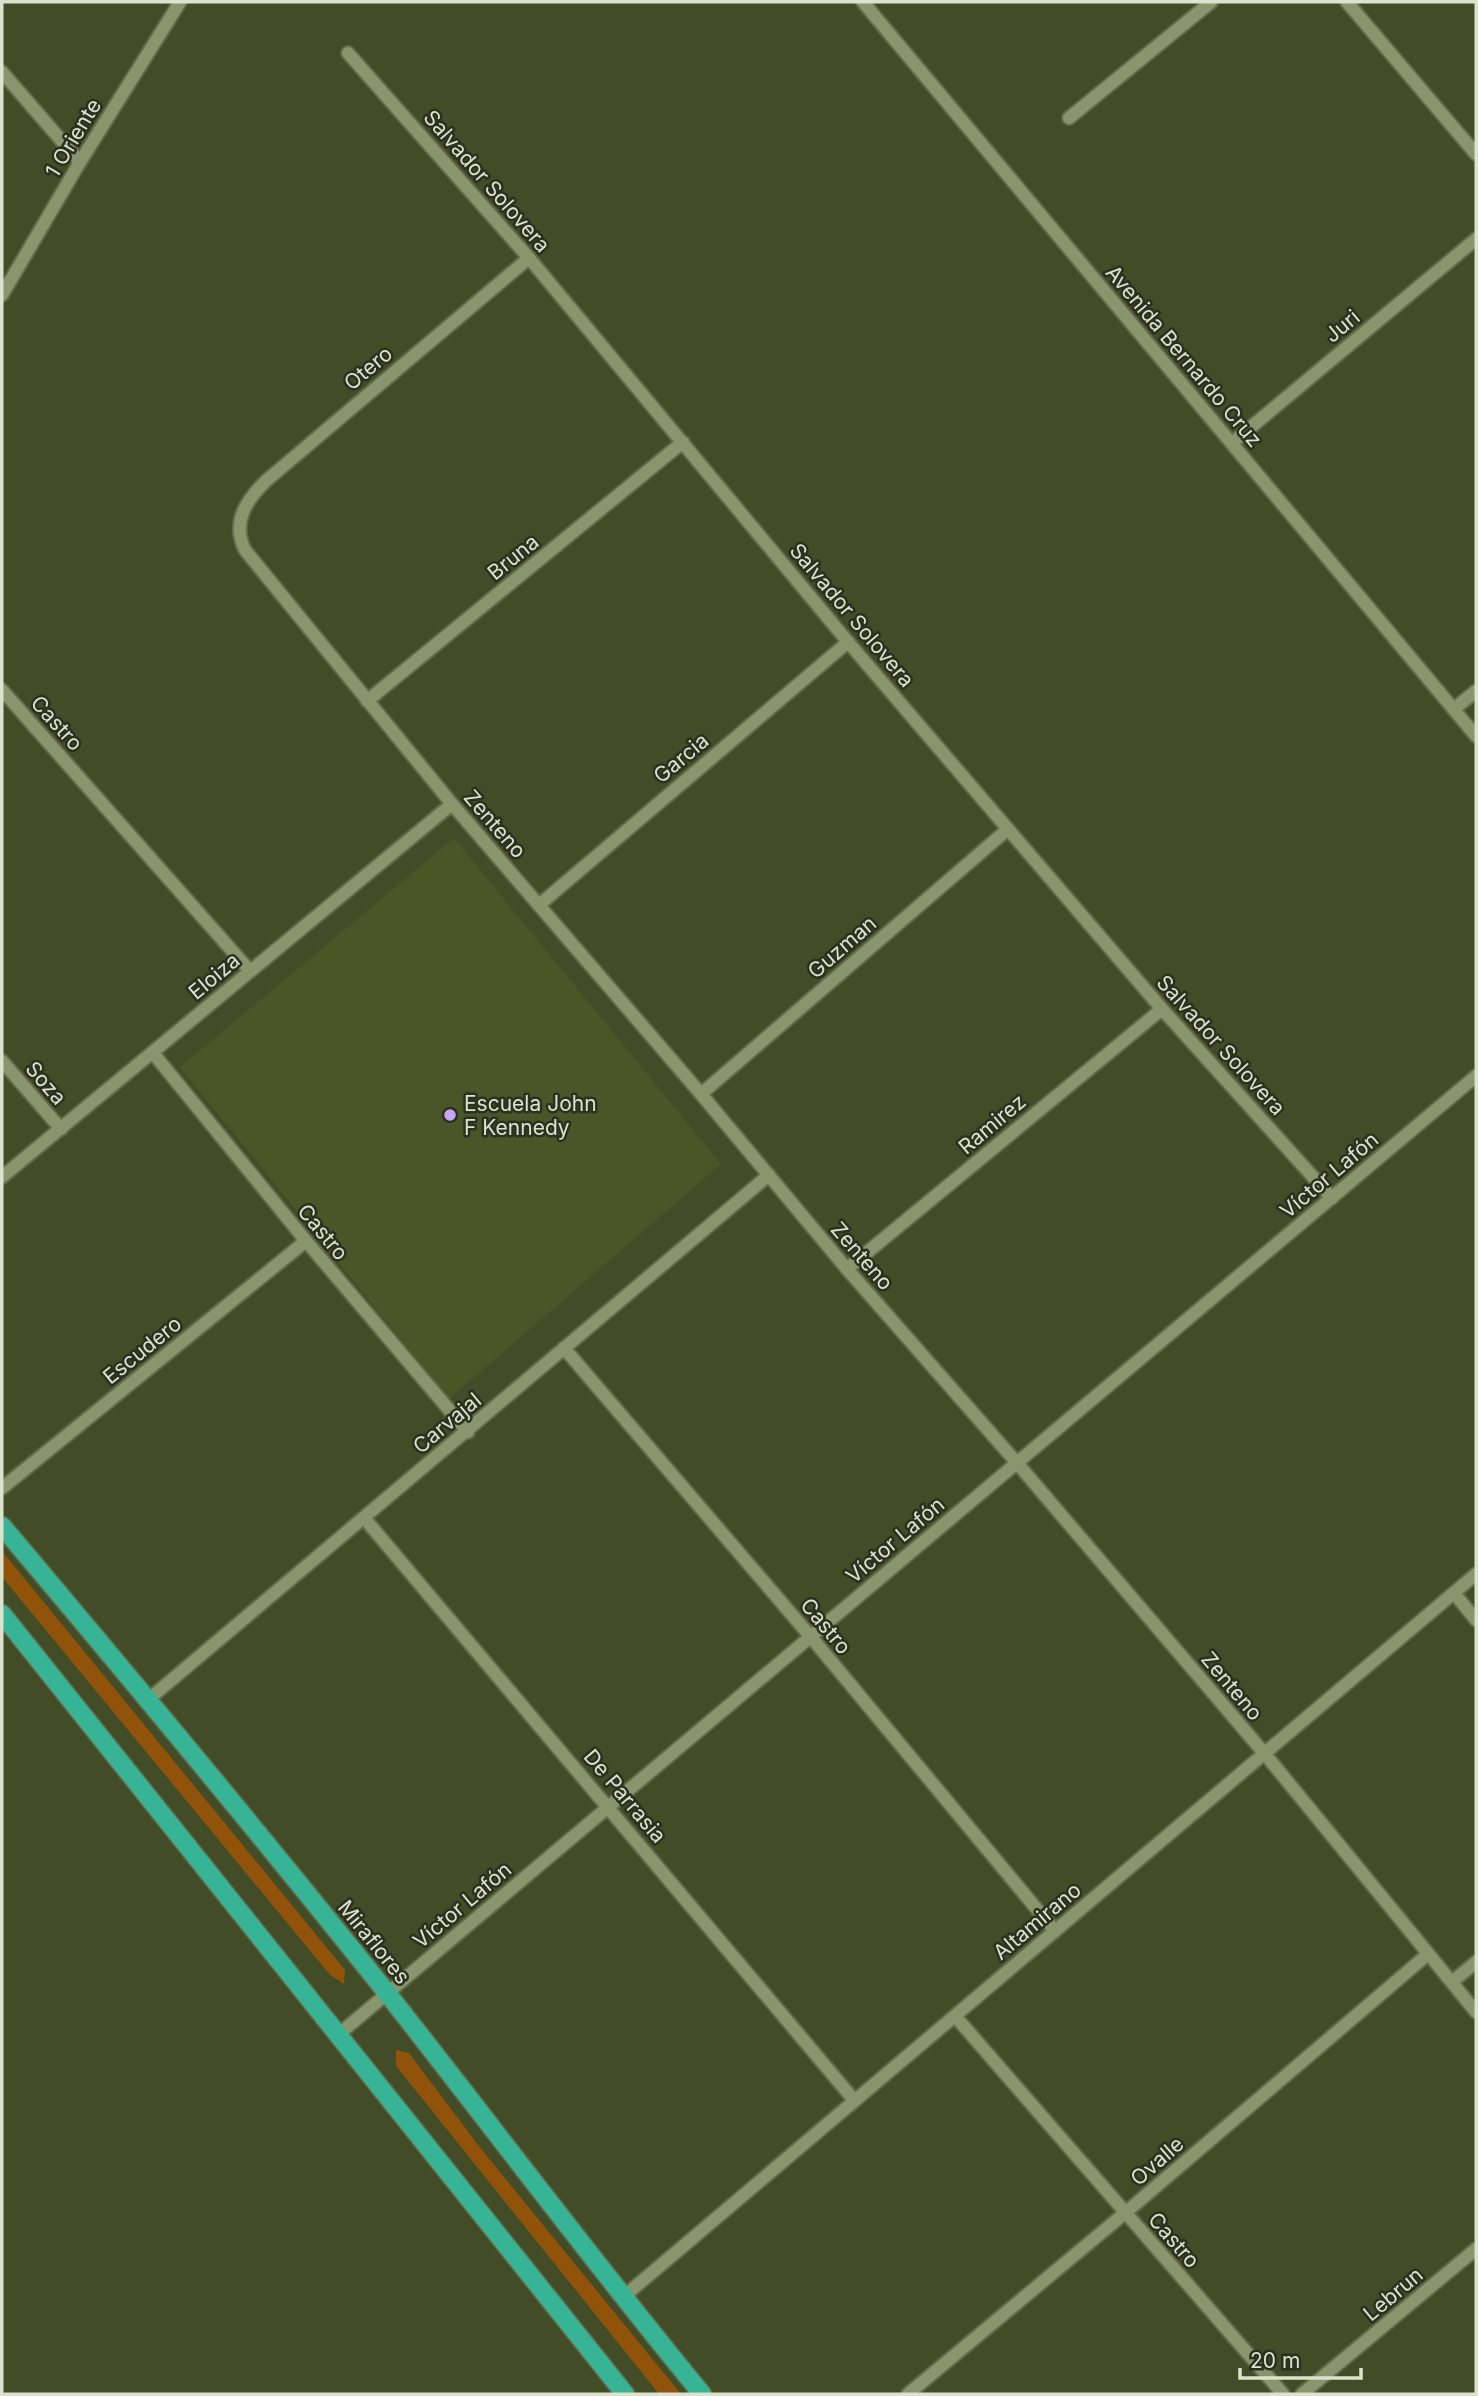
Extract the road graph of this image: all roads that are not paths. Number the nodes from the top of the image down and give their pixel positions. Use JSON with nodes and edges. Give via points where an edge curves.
{"nodes":[{"id":1,"x":180,"y":2,"type":"edge"},
{"id":2,"x":863,"y":2,"type":"edge"},
{"id":3,"x":1211,"y":2,"type":"edge"},
{"id":4,"x":1347,"y":2,"type":"edge"},
{"id":5,"x":348,"y":53,"type":"dead end"},
{"id":6,"x":2,"y":72,"type":"edge"},
{"id":7,"x":1069,"y":118,"type":"dead end"},
{"id":8,"x":1476,"y":154,"type":"edge"},
{"id":9,"x":80,"y":162,"type":"junction"},
{"id":10,"x":1476,"y":239,"type":"edge"},
{"id":11,"x":529,"y":258,"type":"junction"},
{"id":12,"x":2,"y":295,"type":"edge"},
{"id":13,"x":683,"y":442,"type":"junction"},
{"id":14,"x":1232,"y":443,"type":"junction"},
{"id":15,"x":241,"y":516,"type":"joint"},
{"id":16,"x":848,"y":642,"type":"junction"},
{"id":17,"x":2,"y":690,"type":"edge"},
{"id":18,"x":1476,"y":691,"type":"edge"},
{"id":19,"x":368,"y":701,"type":"junction"},
{"id":20,"x":1454,"y":709,"type":"junction"},
{"id":21,"x":1476,"y":736,"type":"edge"},
{"id":22,"x":452,"y":804,"type":"junction"},
{"id":23,"x":1008,"y":829,"type":"junction"},
{"id":24,"x":538,"y":905,"type":"junction"},
{"id":25,"x":250,"y":971,"type":"junction"},
{"id":26,"x":1162,"y":1009,"type":"junction"},
{"id":27,"x":153,"y":1053,"type":"junction"},
{"id":28,"x":2,"y":1061,"type":"edge"},
{"id":29,"x":1476,"y":1076,"type":"edge"},
{"id":30,"x":701,"y":1094,"type":"junction"},
{"id":31,"x":61,"y":1129,"type":"junction"},
{"id":32,"x":769,"y":1175,"type":"junction"},
{"id":33,"x":2,"y":1177,"type":"edge"},
{"id":34,"x":1332,"y":1198,"type":"junction"},
{"id":35,"x":306,"y":1241,"type":"junction"},
{"id":36,"x":847,"y":1269,"type":"junction"},
{"id":37,"x":564,"y":1349,"type":"junction"},
{"id":38,"x":468,"y":1432,"type":"junction"},
{"id":39,"x":1017,"y":1463,"type":"junction"},
{"id":40,"x":2,"y":1489,"type":"edge"},
{"id":41,"x":365,"y":1518,"type":"junction"},
{"id":42,"x":2,"y":1526,"type":"edge"},
{"id":43,"x":1476,"y":1574,"type":"edge"},
{"id":44,"x":1454,"y":1593,"type":"junction"},
{"id":45,"x":2,"y":1614,"type":"edge"},
{"id":46,"x":1476,"y":1620,"type":"edge"},
{"id":47,"x":811,"y":1637,"type":"junction"},
{"id":48,"x":149,"y":1699,"type":"junction"},
{"id":49,"x":1265,"y":1754,"type":"junction"},
{"id":50,"x":609,"y":1807,"type":"junction"},
{"id":51,"x":1055,"y":1931,"type":"junction"},
{"id":52,"x":1428,"y":1954,"type":"junction"},
{"id":53,"x":1476,"y":1962,"type":"edge"},
{"id":54,"x":1452,"y":1982,"type":"junction"},
{"id":55,"x":387,"y":1994,"type":"junction"},
{"id":56,"x":1476,"y":2012,"type":"edge"},
{"id":57,"x":955,"y":2016,"type":"junction"},
{"id":58,"x":339,"y":2034,"type":"junction"},
{"id":59,"x":855,"y":2101,"type":"junction"},
{"id":60,"x":1125,"y":2213,"type":"junction"},
{"id":61,"x":1476,"y":2249,"type":"edge"},
{"id":62,"x":622,"y":2298,"type":"junction"},
{"id":63,"x":625,"y":2394,"type":"edge"},
{"id":64,"x":702,"y":2394,"type":"edge"},
{"id":65,"x":908,"y":2394,"type":"edge"},
{"id":66,"x":1283,"y":2394,"type":"edge"},
{"id":67,"x":1303,"y":2394,"type":"edge"}],
"edges":[{"from":1,"to":9,"type":"street","name":"1 Oriente"},
{"from":2,"to":14,"type":"street","name":"Avenida Bernardo Cruz"},
{"from":3,"to":7,"type":"street"},
{"from":4,"to":8,"type":"street"},
{"from":5,"to":11,"type":"street","name":"Salvador Solovera"},
{"from":6,"to":9,"type":"street"},
{"from":9,"to":12,"type":"street","name":"1 Oriente"},
{"from":10,"to":14,"type":"street","name":"Juri"},
{"from":11,"to":13,"type":"street","name":"Salvador Solovera"},
{"from":11,"to":15,"type":"street","name":"Otero","via":[[267,480]]},
{"from":13,"to":16,"type":"street","name":"Salvador Solovera"},
{"from":13,"to":19,"type":"street","name":"Bruna"},
{"from":14,"to":20,"type":"street","name":"Avenida Bernardo Cruz"},
{"from":15,"to":19,"type":"street","name":"Zenteno","via":[[244,550]]},
{"from":16,"to":23,"type":"street","name":"Salvador Solovera"},
{"from":16,"to":24,"type":"street","name":"Garcia"},
{"from":17,"to":25,"type":"street","name":"Castro"},
{"from":18,"to":20,"type":"street"},
{"from":19,"to":22,"type":"street","name":"Zenteno"},
{"from":20,"to":21,"type":"street","name":"Avenida Bernardo Cruz"},
{"from":22,"to":24,"type":"street","name":"Zenteno"},
{"from":22,"to":25,"type":"street","name":"Eloiza"},
{"from":23,"to":26,"type":"street","name":"Salvador Solovera"},
{"from":23,"to":30,"type":"street","name":"Guzman"},
{"from":24,"to":30,"type":"street","name":"Zenteno"},
{"from":25,"to":27,"type":"street","name":"Eloiza"},
{"from":26,"to":34,"type":"street","name":"Salvador Solovera"},
{"from":26,"to":36,"type":"street","name":"Ramirez"},
{"from":27,"to":31,"type":"street","name":"Eloiza"},
{"from":27,"to":35,"type":"street","name":"Castro"},
{"from":28,"to":31,"type":"street","name":"Soza"},
{"from":29,"to":34,"type":"street","name":"Víctor Lafón"},
{"from":30,"to":32,"type":"street","name":"Zenteno"},
{"from":31,"to":33,"type":"street","name":"Eloiza"},
{"from":32,"to":36,"type":"street","name":"Zenteno"},
{"from":32,"to":37,"type":"street","name":"Carvajal"},
{"from":34,"to":39,"type":"street","name":"Víctor Lafón"},
{"from":35,"to":38,"type":"street","name":"Castro"},
{"from":35,"to":40,"type":"street","name":"Escudero"},
{"from":36,"to":39,"type":"street","name":"Zenteno"},
{"from":37,"to":38,"type":"street","name":"Carvajal"},
{"from":37,"to":47,"type":"street","name":"Castro"},
{"from":38,"to":41,"type":"street","name":"Carvajal"},
{"from":39,"to":47,"type":"street","name":"Víctor Lafón"},
{"from":39,"to":49,"type":"street","name":"Zenteno"},
{"from":41,"to":48,"type":"street","name":"Carvajal"},
{"from":41,"to":50,"type":"street","name":"De Parrasia"},
{"from":42,"to":48,"type":"main road","name":"Miraflores"},
{"from":43,"to":44,"type":"street","name":"Altamirano"},
{"from":44,"to":46,"type":"street"},
{"from":44,"to":49,"type":"street","name":"Altamirano"},
{"from":45,"to":58,"type":"main road"},
{"from":47,"to":50,"type":"street","name":"Víctor Lafón"},
{"from":47,"to":51,"type":"street","name":"Castro"},
{"from":48,"to":55,"type":"main road","name":"Miraflores"},
{"from":49,"to":51,"type":"street","name":"Altamirano"},
{"from":49,"to":52,"type":"street","name":"Zenteno"},
{"from":50,"to":55,"type":"street","name":"Víctor Lafón"},
{"from":50,"to":59,"type":"street","name":"De Parrasia"},
{"from":51,"to":57,"type":"street","name":"Altamirano"},
{"from":52,"to":54,"type":"street","name":"Zenteno"},
{"from":52,"to":60,"type":"street","name":"Ovalle"},
{"from":53,"to":54,"type":"street"},
{"from":54,"to":56,"type":"street","name":"Zenteno"},
{"from":55,"to":58,"type":"street","name":"Víctor Lafón"},
{"from":55,"to":62,"type":"main road","name":"Miraflores"},
{"from":57,"to":59,"type":"street","name":"Altamirano"},
{"from":57,"to":60,"type":"street","name":"Castro"},
{"from":58,"to":63,"type":"main road"},
{"from":59,"to":62,"type":"street","name":"Altamirano"},
{"from":60,"to":65,"type":"street","name":"Ovalle"},
{"from":60,"to":66,"type":"street","name":"Castro"},
{"from":61,"to":67,"type":"street","name":"Lebrun"},
{"from":62,"to":64,"type":"main road","name":"Miraflores"}]}
